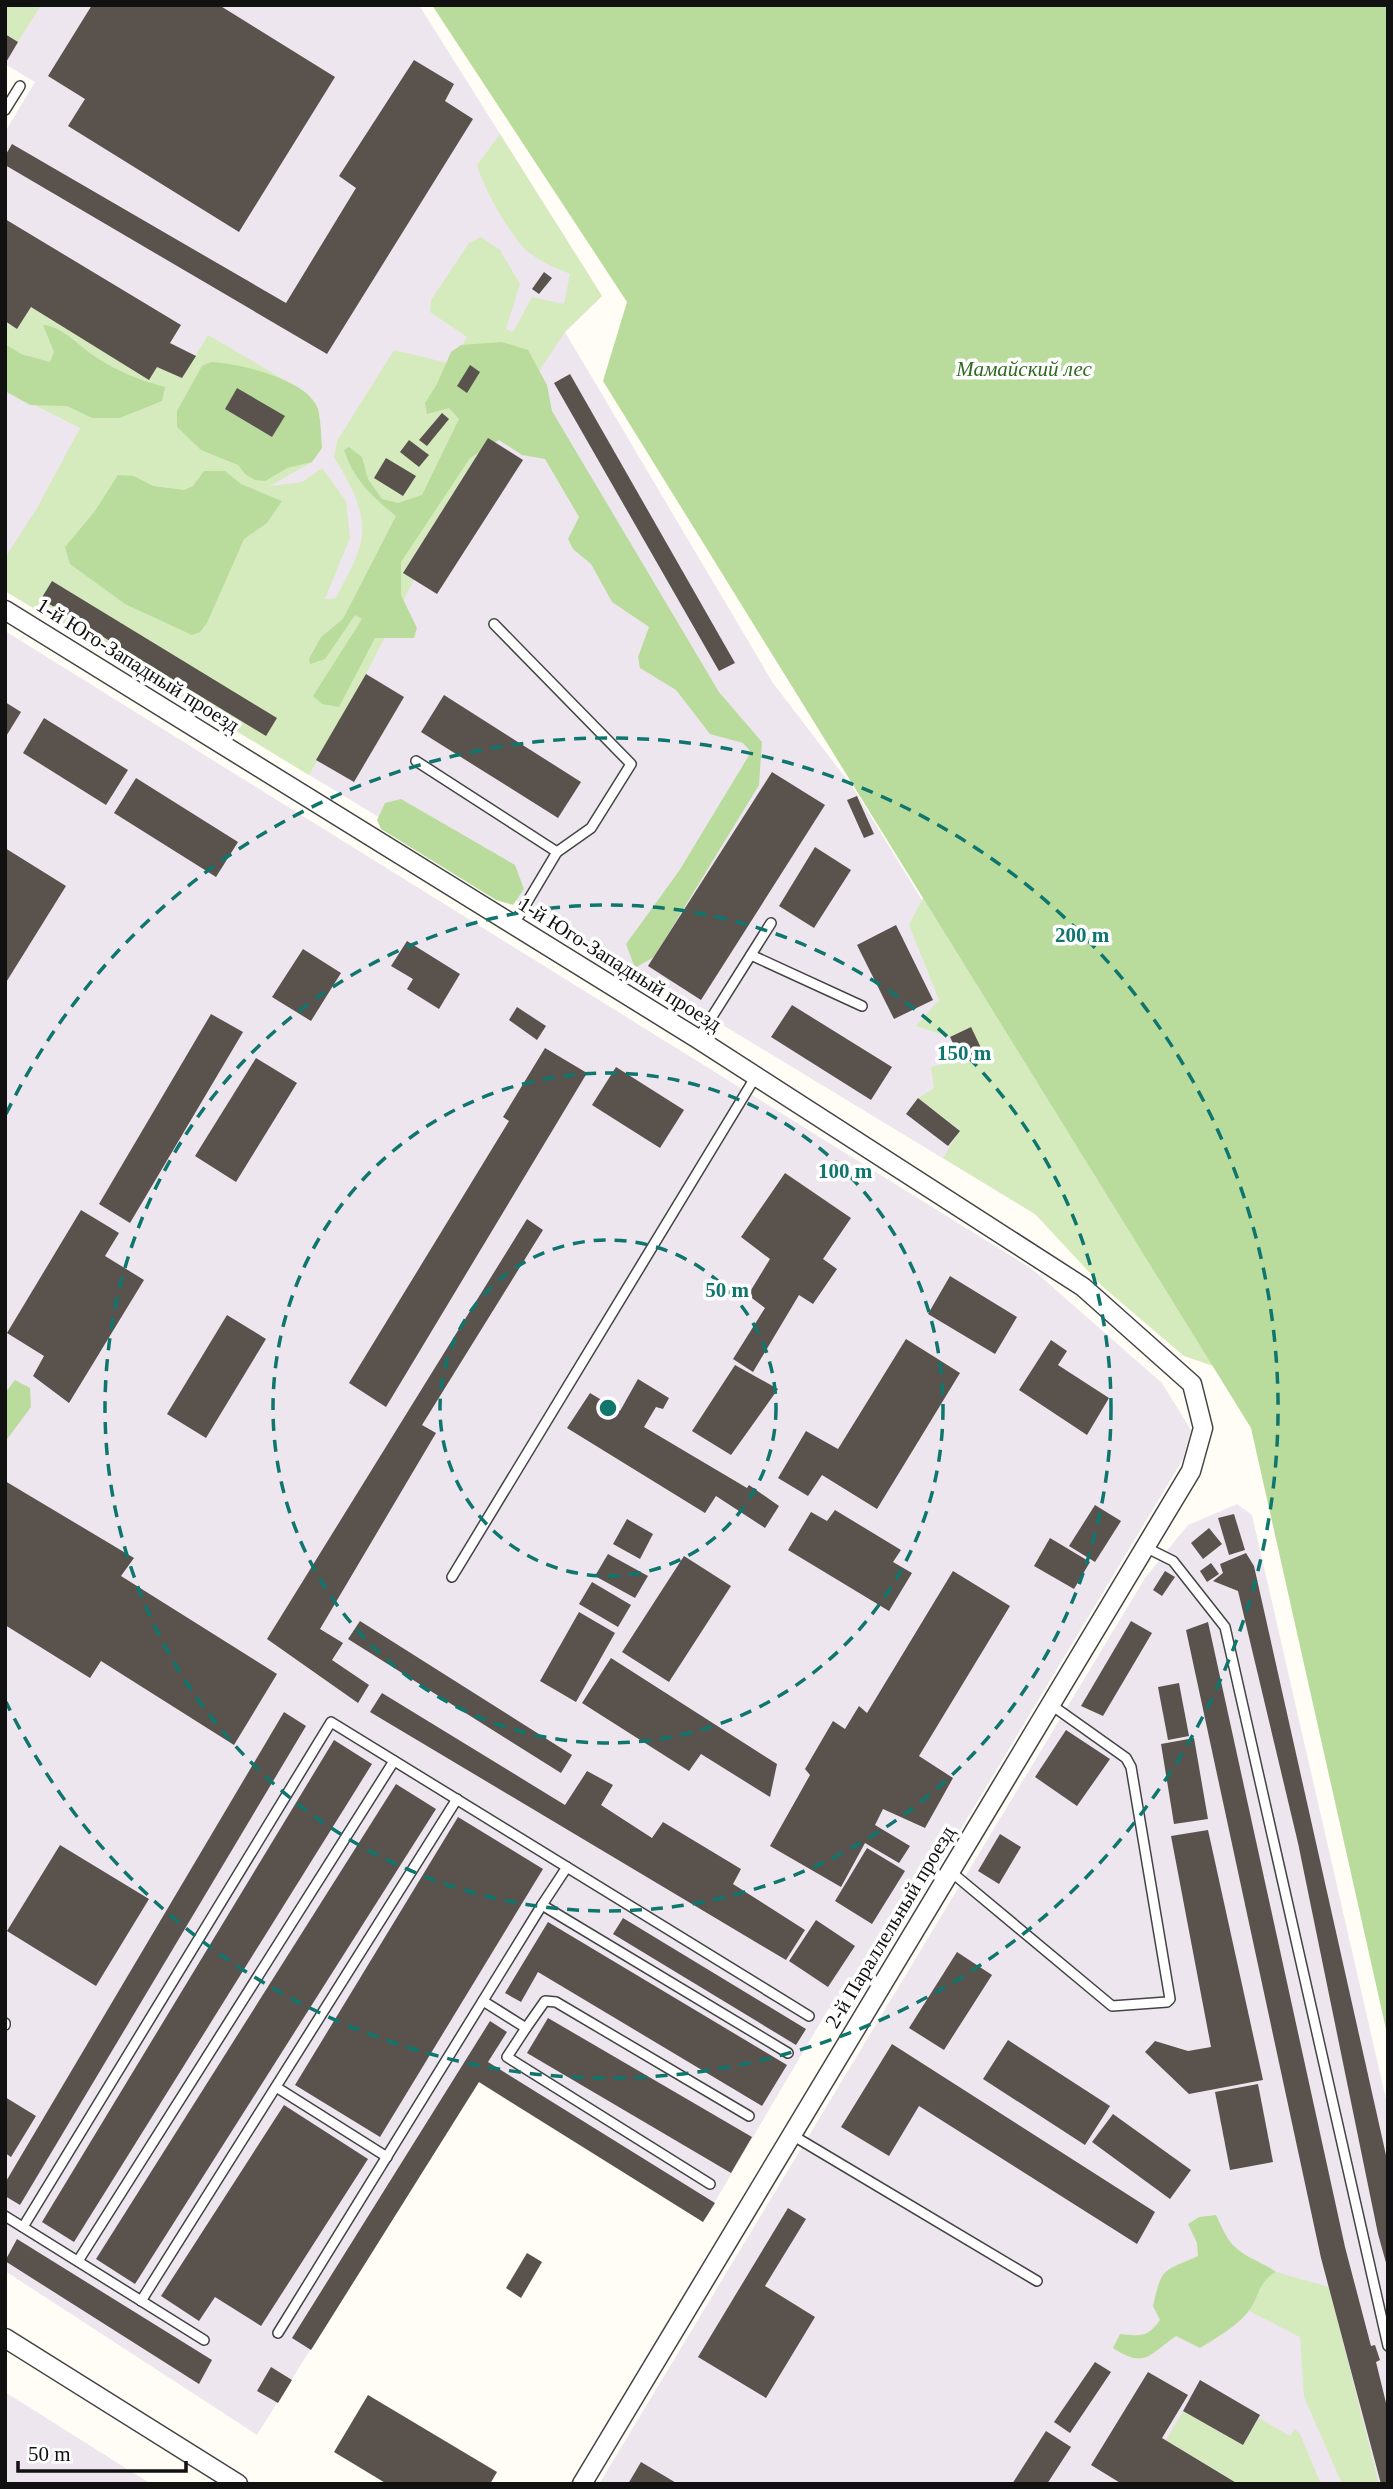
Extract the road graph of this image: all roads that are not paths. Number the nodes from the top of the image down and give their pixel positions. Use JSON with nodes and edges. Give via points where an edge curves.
{"nodes":[{"id":1,"x":20,"y":86,"type":"dead end"},
{"id":2,"x":5,"y":110,"type":"edge"},
{"id":3,"x":5,"y":610,"type":"edge"},
{"id":4,"x":494,"y":624,"type":"dead end"},
{"id":5,"x":416,"y":761,"type":"dead end"},
{"id":6,"x":557,"y":852,"type":"junction"},
{"id":7,"x":771,"y":923,"type":"dead end"},
{"id":8,"x":514,"y":924,"type":"junction"},
{"id":9,"x":751,"y":956,"type":"junction"},
{"id":10,"x":862,"y":1006,"type":"dead end"},
{"id":11,"x":698,"y":1039,"type":"junction"},
{"id":12,"x":757,"y":1076,"type":"junction"},
{"id":13,"x":1192,"y":1384,"type":"joint"},
{"id":14,"x":1145,"y":1547,"type":"junction"},
{"id":15,"x":452,"y":1577,"type":"dead end"},
{"id":16,"x":1050,"y":1704,"type":"junction"},
{"id":17,"x":394,"y":1761,"type":"junction"},
{"id":18,"x":457,"y":1799,"type":"junction"},
{"id":19,"x":567,"y":1867,"type":"junction"},
{"id":20,"x":950,"y":1871,"type":"junction"},
{"id":21,"x":542,"y":1905,"type":"junction"},
{"id":22,"x":483,"y":2001,"type":"junction"},
{"id":23,"x":809,"y":2016,"type":"dead end"},
{"id":24,"x":526,"y":2028,"type":"junction"},
{"id":25,"x":788,"y":2053,"type":"dead end"},
{"id":26,"x":276,"y":2087,"type":"junction"},
{"id":27,"x":749,"y":2116,"type":"dead end"},
{"id":28,"x":792,"y":2135,"type":"junction"},
{"id":29,"x":387,"y":2157,"type":"junction"},
{"id":30,"x":710,"y":2184,"type":"dead end"},
{"id":31,"x":5,"y":2216,"type":"edge"},
{"id":32,"x":23,"y":2227,"type":"junction"},
{"id":33,"x":78,"y":2261,"type":"junction"},
{"id":34,"x":1037,"y":2281,"type":"dead end"},
{"id":35,"x":141,"y":2301,"type":"junction"},
{"id":36,"x":278,"y":2333,"type":"dead end"},
{"id":37,"x":5,"y":2338,"type":"edge"},
{"id":38,"x":204,"y":2340,"type":"dead end"},
{"id":39,"x":1388,"y":2346,"type":"edge"},
{"id":40,"x":238,"y":2484,"type":"edge"},
{"id":41,"x":582,"y":2484,"type":"edge"}],
"edges":[{"from":1,"to":2,"type":"lane"},
{"from":3,"to":8,"type":"street","name":"1-й Юго-Западный проезд"},
{"from":4,"to":6,"type":"lane","via":[[631,764],[591,828]]},
{"from":5,"to":6,"type":"lane"},
{"from":6,"to":8,"type":"lane"},
{"from":7,"to":9,"type":"lane"},
{"from":8,"to":11,"type":"street","name":"1-й Юго-Западный проезд"},
{"from":9,"to":10,"type":"lane"},
{"from":9,"to":11,"type":"lane"},
{"from":11,"to":12,"type":"street","name":"1-й Юго-Западный проезд"},
{"from":12,"to":13,"type":"street","name":"1-й Юго-Западный проезд","via":[[1083,1287]]},
{"from":12,"to":15,"type":"lane"},
{"from":13,"to":14,"type":"street","name":"2-й Параллельный проезд","via":[[1203,1428],[1191,1471]]},
{"from":14,"to":16,"type":"street","name":"2-й Параллельный проезд"},
{"from":14,"to":39,"type":"lane","via":[[1173,1561],[1225,1627]]},
{"from":16,"to":20,"type":"street","name":"2-й Параллельный проезд"},
{"from":16,"to":20,"type":"lane","via":[[1126,1758],[1131,1767],[1170,1998],[1167,2002],[1112,2006]]},
{"from":17,"to":18,"type":"lane"},
{"from":17,"to":32,"type":"lane","via":[[331,1722]]},
{"from":17,"to":33,"type":"lane"},
{"from":18,"to":19,"type":"lane"},
{"from":18,"to":26,"type":"lane"},
{"from":19,"to":21,"type":"lane"},
{"from":19,"to":23,"type":"lane"},
{"from":20,"to":28,"type":"street","name":"2-й Параллельный проезд"},
{"from":21,"to":22,"type":"lane"},
{"from":21,"to":25,"type":"lane"},
{"from":22,"to":24,"type":"lane"},
{"from":22,"to":29,"type":"lane"},
{"from":24,"to":27,"type":"lane","via":[[545,2001],[556,2002]]},
{"from":24,"to":30,"type":"lane","via":[[507,2057]]},
{"from":26,"to":29,"type":"lane"},
{"from":26,"to":35,"type":"lane"},
{"from":28,"to":34,"type":"lane"},
{"from":28,"to":41,"type":"street","name":"2-й Параллельный проезд"},
{"from":29,"to":36,"type":"lane"},
{"from":31,"to":32,"type":"lane"},
{"from":32,"to":33,"type":"lane"},
{"from":33,"to":35,"type":"lane"},
{"from":35,"to":38,"type":"lane"},
{"from":37,"to":40,"type":"street"}]}
